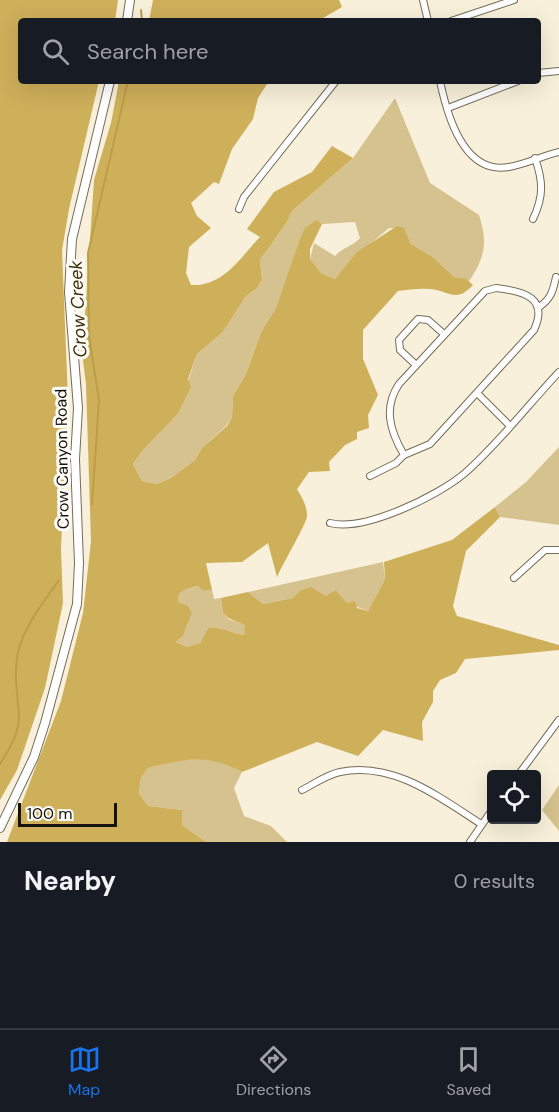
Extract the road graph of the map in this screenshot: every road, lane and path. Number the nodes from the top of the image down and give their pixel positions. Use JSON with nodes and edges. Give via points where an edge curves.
{"nodes":[{"id":1,"x":130,"y":0,"type":"edge"},
{"id":2,"x":423,"y":0,"type":"edge"},
{"id":3,"x":514,"y":0,"type":"edge"},
{"id":4,"x":127,"y":18,"type":"edge"},
{"id":5,"x":427,"y":18,"type":"edge"},
{"id":6,"x":460,"y":18,"type":"edge"},
{"id":7,"x":559,"y":71,"type":"edge"},
{"id":8,"x":541,"y":73,"type":"edge"},
{"id":9,"x":109,"y":84,"type":"edge"},
{"id":10,"x":334,"y":84,"type":"edge"},
{"id":11,"x":440,"y":84,"type":"edge"},
{"id":12,"x":510,"y":84,"type":"edge"},
{"id":13,"x":448,"y":108,"type":"junction"},
{"id":14,"x":559,"y":152,"type":"edge"},
{"id":15,"x":535,"y":158,"type":"junction"},
{"id":16,"x":239,"y":208,"type":"dead end"},
{"id":17,"x":533,"y":219,"type":"dead end"},
{"id":18,"x":556,"y":277,"type":"dead end"},
{"id":19,"x":539,"y":306,"type":"junction"},
{"id":20,"x":444,"y":334,"type":"junction"},
{"id":21,"x":416,"y":365,"type":"junction"},
{"id":22,"x":559,"y":372,"type":"edge"},
{"id":23,"x":478,"y":394,"type":"junction"},
{"id":24,"x":510,"y":426,"type":"junction"},
{"id":25,"x":404,"y":454,"type":"junction"},
{"id":26,"x":369,"y":476,"type":"dead end"},
{"id":27,"x":330,"y":523,"type":"dead end"},
{"id":28,"x":559,"y":550,"type":"edge"},
{"id":29,"x":514,"y":578,"type":"dead end"},
{"id":30,"x":559,"y":720,"type":"edge"},
{"id":31,"x":522,"y":770,"type":"edge"},
{"id":32,"x":302,"y":790,"type":"dead end"},
{"id":33,"x":487,"y":816,"type":"edge"},
{"id":34,"x":481,"y":824,"type":"junction"},
{"id":35,"x":0,"y":828,"type":"edge"},
{"id":36,"x":470,"y":842,"type":"edge"}],
"edges":[{"from":1,"to":4,"type":"main road"},
{"from":2,"to":5,"type":"street"},
{"from":3,"to":6,"type":"street"},
{"from":7,"to":8,"type":"street"},
{"from":9,"to":35,"type":"main road","name":"Crow Canyon Road","via":[[70,251],[71,337],[78,408],[77,604],[45,723]]},
{"from":10,"to":16,"type":"street"},
{"from":11,"to":13,"type":"street"},
{"from":12,"to":13,"type":"street"},
{"from":13,"to":15,"type":"street","via":[[460,141],[485,165],[509,167]]},
{"from":14,"to":15,"type":"street"},
{"from":15,"to":17,"type":"street","via":[[543,192]]},
{"from":18,"to":19,"type":"street","via":[[552,294]]},
{"from":19,"to":20,"type":"street","via":[[531,297],[496,288],[485,291]]},
{"from":19,"to":23,"type":"street","via":[[540,316],[534,330]]},
{"from":20,"to":21,"type":"street"},
{"from":20,"to":21,"type":"street","via":[[428,320],[418,319],[399,340],[400,350]]},
{"from":21,"to":25,"type":"street","via":[[390,397],[395,439]]},
{"from":22,"to":24,"type":"street"},
{"from":23,"to":24,"type":"street"},
{"from":23,"to":25,"type":"street","via":[[430,444]]},
{"from":24,"to":27,"type":"street","via":[[464,474],[435,492],[358,524]]},
{"from":25,"to":26,"type":"street","via":[[396,463]]},
{"from":28,"to":29,"type":"street","via":[[545,550]]},
{"from":30,"to":31,"type":"street"},
{"from":32,"to":34,"type":"street","via":[[340,772],[384,775],[417,783]]},
{"from":33,"to":34,"type":"street"},
{"from":34,"to":36,"type":"street"}]}
